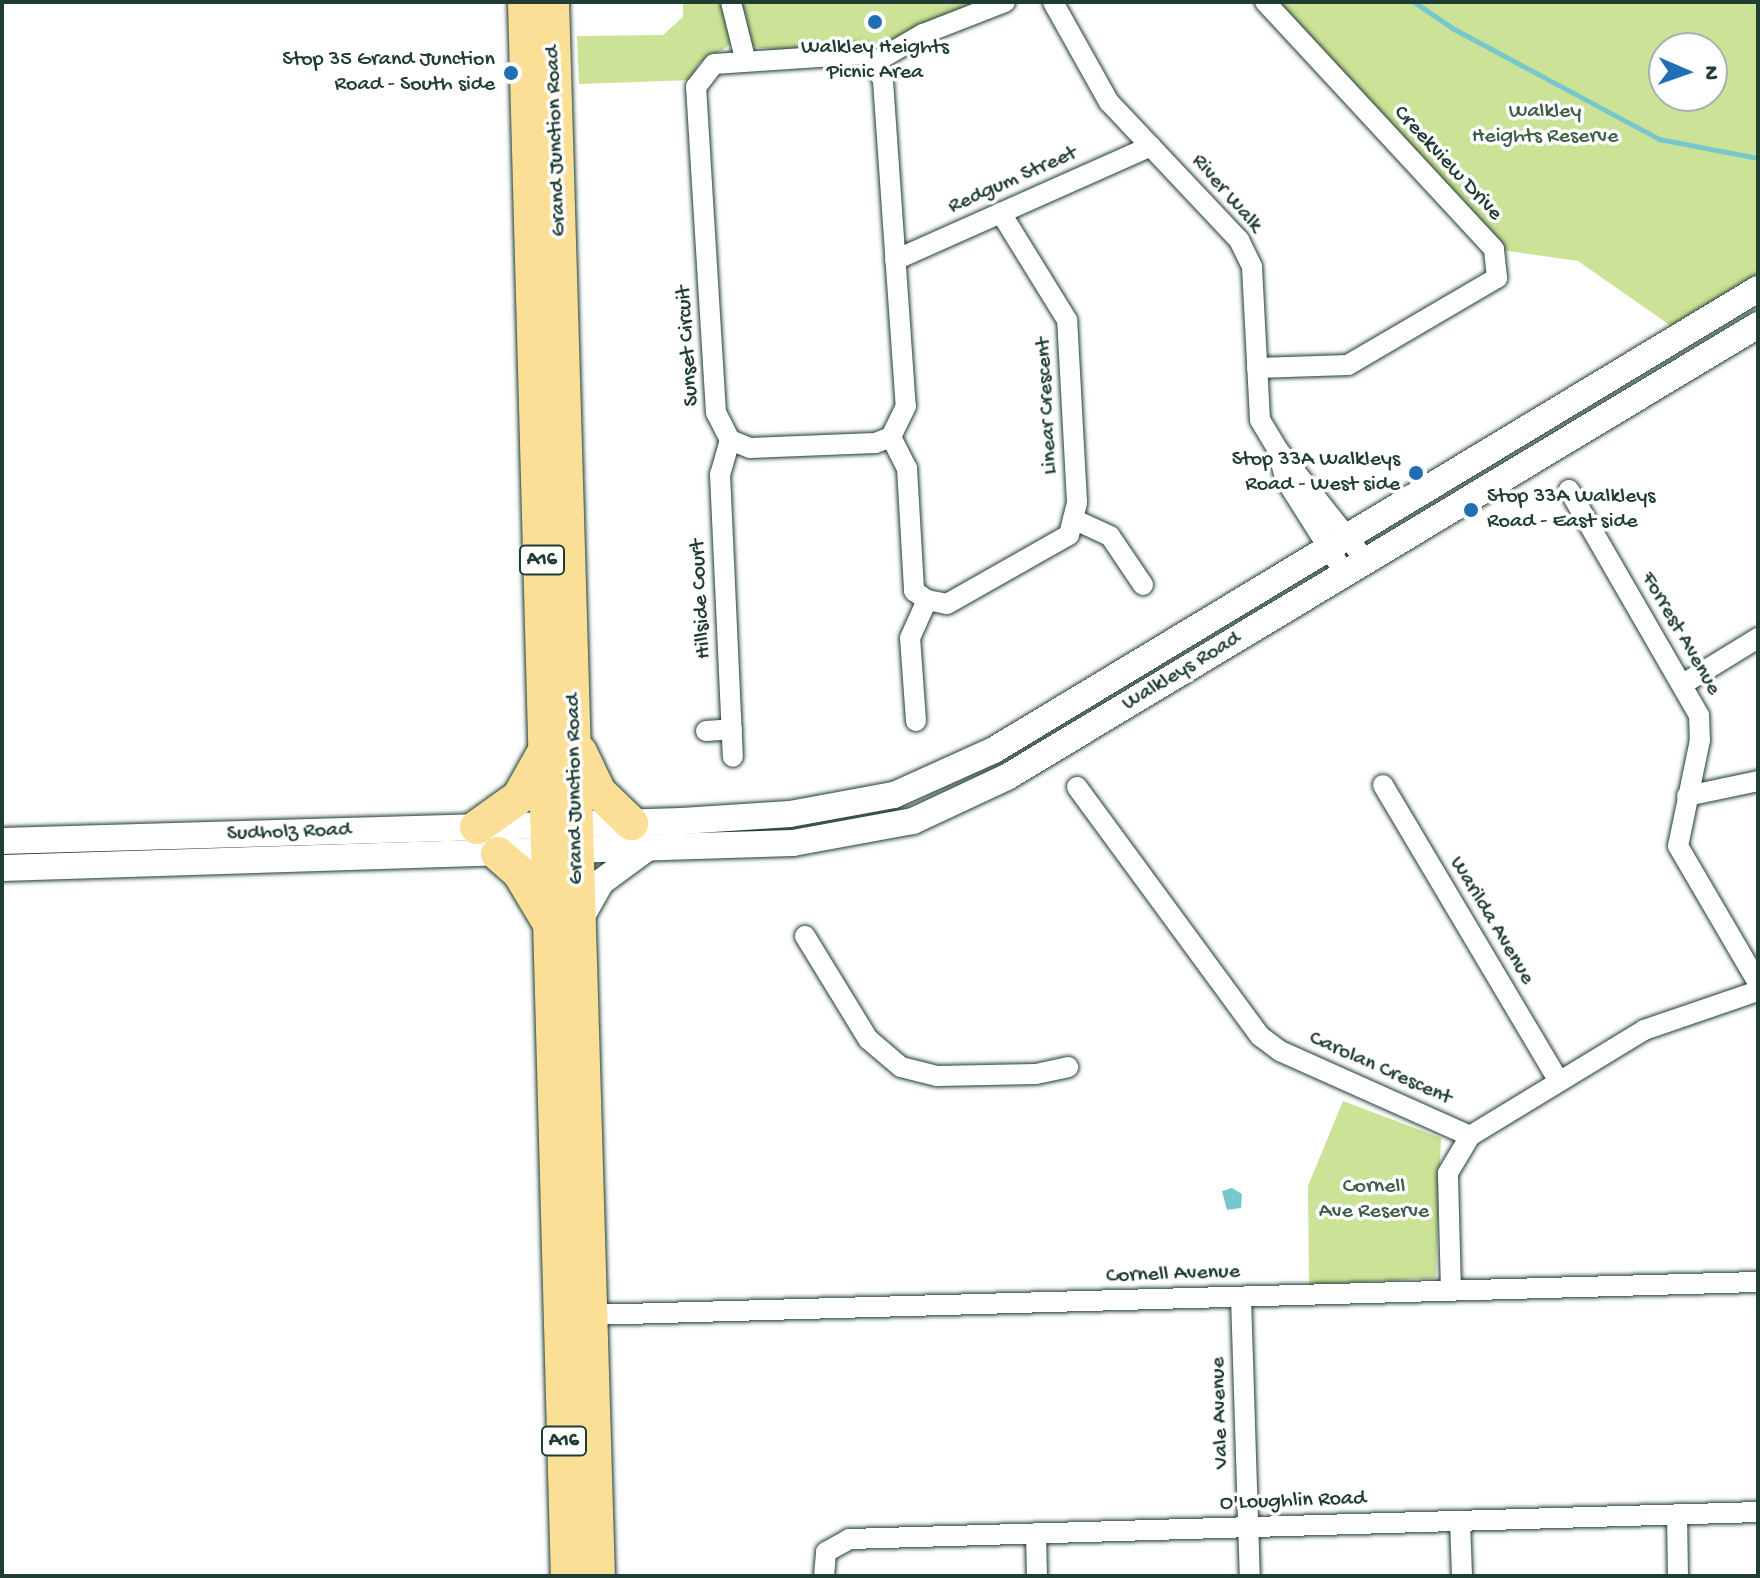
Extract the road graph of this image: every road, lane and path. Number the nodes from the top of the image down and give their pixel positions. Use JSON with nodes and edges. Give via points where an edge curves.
{"nodes":[{"id":1,"x":525,"y":2,"type":"edge"},
{"id":2,"x":552,"y":2,"type":"edge"},
{"id":3,"x":731,"y":2,"type":"edge"},
{"id":4,"x":1005,"y":2,"type":"edge"},
{"id":5,"x":1053,"y":2,"type":"edge"},
{"id":6,"x":1265,"y":2,"type":"edge"},
{"id":7,"x":745,"y":58,"type":"junction"},
{"id":8,"x":875,"y":62,"type":"junction"},
{"id":9,"x":1151,"y":146,"type":"junction"},
{"id":10,"x":1001,"y":213,"type":"junction"},
{"id":11,"x":895,"y":260,"type":"junction"},
{"id":12,"x":1758,"y":289,"type":"edge"},
{"id":13,"x":1758,"y":325,"type":"edge"},
{"id":14,"x":1257,"y":368,"type":"junction"},
{"id":15,"x":891,"y":437,"type":"junction"},
{"id":16,"x":730,"y":440,"type":"junction"},
{"id":17,"x":1569,"y":490,"type":"dead end"},
{"id":18,"x":1073,"y":519,"type":"junction"},
{"id":19,"x":1338,"y":543,"type":"junction"},
{"id":20,"x":1355,"y":567,"type":"junction"},
{"id":21,"x":1143,"y":585,"type":"dead end"},
{"id":22,"x":927,"y":600,"type":"junction"},
{"id":23,"x":1758,"y":638,"type":"edge"},
{"id":24,"x":1683,"y":684,"type":"junction"},
{"id":25,"x":916,"y":721,"type":"dead end"},
{"id":26,"x":732,"y":729,"type":"junction"},
{"id":27,"x":706,"y":731,"type":"dead end"},
{"id":28,"x":561,"y":744,"type":"junction"},
{"id":29,"x":733,"y":757,"type":"dead end"},
{"id":30,"x":1758,"y":781,"type":"edge"},
{"id":31,"x":1383,"y":785,"type":"dead end"},
{"id":32,"x":1077,"y":787,"type":"dead end"},
{"id":33,"x":1687,"y":796,"type":"junction"},
{"id":34,"x":638,"y":836,"type":"junction"},
{"id":35,"x":563,"y":838,"type":"junction"},
{"id":36,"x":488,"y":840,"type":"junction"},
{"id":37,"x":2,"y":841,"type":"edge"},
{"id":38,"x":2,"y":868,"type":"edge"},
{"id":39,"x":565,"y":925,"type":"junction"},
{"id":40,"x":805,"y":936,"type":"dead end"},
{"id":41,"x":1758,"y":983,"type":"edge"},
{"id":42,"x":1758,"y":991,"type":"edge"},
{"id":43,"x":1068,"y":1067,"type":"dead end"},
{"id":44,"x":1559,"y":1081,"type":"junction"},
{"id":45,"x":1470,"y":1136,"type":"junction"},
{"id":46,"x":1758,"y":1282,"type":"edge"},
{"id":47,"x":1451,"y":1291,"type":"junction"},
{"id":48,"x":1241,"y":1297,"type":"junction"},
{"id":49,"x":575,"y":1316,"type":"junction"},
{"id":50,"x":1758,"y":1512,"type":"edge"},
{"id":51,"x":1677,"y":1514,"type":"junction"},
{"id":52,"x":1460,"y":1521,"type":"junction"},
{"id":53,"x":1248,"y":1527,"type":"junction"},
{"id":54,"x":1036,"y":1533,"type":"junction"},
{"id":55,"x":568,"y":1576,"type":"edge"},
{"id":56,"x":598,"y":1576,"type":"edge"},
{"id":57,"x":824,"y":1576,"type":"edge"},
{"id":58,"x":1037,"y":1576,"type":"edge"},
{"id":59,"x":1250,"y":1576,"type":"edge"},
{"id":60,"x":1462,"y":1576,"type":"edge"},
{"id":61,"x":1678,"y":1576,"type":"edge"}],
"edges":[{"from":1,"to":28,"type":"highway","name":"Grand Junction Road","number":"A16"},
{"from":2,"to":28,"type":"highway","name":"Grand Junction Road","number":"A16"},
{"from":3,"to":7,"type":"street"},
{"from":4,"to":8,"type":"street","via":[[923,34]]},
{"from":5,"to":9,"type":"street","name":"River Walk","via":[[1109,102]]},
{"from":6,"to":14,"type":"street","name":"Creekview Drive","via":[[1494,249],[1497,278],[1348,365]]},
{"from":7,"to":8,"type":"street","name":"Sunset Circuit","via":[[864,54]]},
{"from":7,"to":16,"type":"street","name":"Sunset Circuit","via":[[714,64],[696,87],[716,413]]},
{"from":8,"to":11,"type":"street","via":[[883,81]]},
{"from":9,"to":10,"type":"street","name":"Redgum Street"},
{"from":9,"to":14,"type":"street","name":"River Walk","via":[[1239,240],[1252,267]]},
{"from":10,"to":11,"type":"street","name":"Redgum Street"},
{"from":10,"to":18,"type":"street","name":"Linear Crescent","via":[[1067,320],[1077,502]]},
{"from":11,"to":15,"type":"street","via":[[906,406]]},
{"from":12,"to":19,"type":"main road","name":"Walkleys Road"},
{"from":13,"to":20,"type":"main road","name":"Walkleys Road"},
{"from":14,"to":19,"type":"street","name":"River Walk","via":[[1260,420]]},
{"from":15,"to":16,"type":"street","via":[[875,443],[750,448]]},
{"from":15,"to":22,"type":"street","via":[[907,468],[914,591]]},
{"from":16,"to":26,"type":"street","name":"Hillside Court","via":[[720,474]]},
{"from":17,"to":24,"type":"street","name":"Forrest Avenue"},
{"from":18,"to":21,"type":"street","via":[[1110,536]]},
{"from":18,"to":22,"type":"street","via":[[1069,535],[1057,545],[947,604]]},
{"from":19,"to":20,"type":"street","name":"River Walk"},
{"from":19,"to":34,"type":"main road","name":"Walkleys Road","via":[[994,750],[922,785],[839,807]]},
{"from":20,"to":34,"type":"main road","name":"Walkleys Road","via":[[1007,777],[930,814],[820,840]]},
{"from":22,"to":25,"type":"street","via":[[910,638]]},
{"from":23,"to":24,"type":"street"},
{"from":24,"to":33,"type":"street","name":"Forrest Avenue","via":[[1701,723]]},
{"from":26,"to":27,"type":"street"},
{"from":26,"to":29,"type":"street","name":"Hillside Court"},
{"from":28,"to":34,"type":"highway"},
{"from":28,"to":35,"type":"highway","name":"Grand Junction Road","number":"A16"},
{"from":28,"to":36,"type":"highway"},
{"from":30,"to":33,"type":"street"},
{"from":31,"to":44,"type":"street","name":"Warilda Avenue"},
{"from":32,"to":45,"type":"street","name":"Carolan Crescent","via":[[1260,1036],[1280,1051]]},
{"from":33,"to":41,"type":"street","name":"Forrest Avenue","via":[[1679,830],[1682,855]]},
{"from":34,"to":35,"type":"main road","name":"Walkleys Road"},
{"from":34,"to":39,"type":"main road"},
{"from":35,"to":36,"type":"main road","name":"Sudholz Road"},
{"from":35,"to":39,"type":"highway","name":"Grand Junction Road","number":"A16"},
{"from":36,"to":37,"type":"main road","name":"Sudholz Road"},
{"from":36,"to":38,"type":"main road","name":"Sudholz Road"},
{"from":36,"to":39,"type":"highway"},
{"from":39,"to":49,"type":"highway","name":"Grand Junction Road","number":"A16"},
{"from":40,"to":43,"type":"street","via":[[868,1039],[901,1067],[937,1076],[1036,1074]]},
{"from":42,"to":44,"type":"street","via":[[1644,1030]]},
{"from":44,"to":45,"type":"street"},
{"from":45,"to":47,"type":"street","via":[[1448,1173]]},
{"from":46,"to":47,"type":"street","name":"Cornell Avenue"},
{"from":47,"to":48,"type":"street","name":"Cornell Avenue"},
{"from":48,"to":49,"type":"street","name":"Cornell Avenue"},
{"from":48,"to":53,"type":"street","name":"Vale Avenue"},
{"from":49,"to":55,"type":"highway","name":"Grand Junction Road","number":"A16"},
{"from":49,"to":56,"type":"highway","name":"Grand Junction Road","number":"A16"},
{"from":50,"to":51,"type":"street","name":"O'Loughlin Road"},
{"from":51,"to":52,"type":"street","name":"O'Loughlin Road"},
{"from":51,"to":61,"type":"street"},
{"from":52,"to":53,"type":"street","name":"O'Loughlin Road"},
{"from":52,"to":60,"type":"street"},
{"from":53,"to":54,"type":"street","name":"O'Loughlin Road"},
{"from":53,"to":59,"type":"street","name":"Vale Avenue"},
{"from":54,"to":57,"type":"street","name":"O'Loughlin Road","via":[[849,1539],[831,1546]]},
{"from":54,"to":58,"type":"street"}]}
